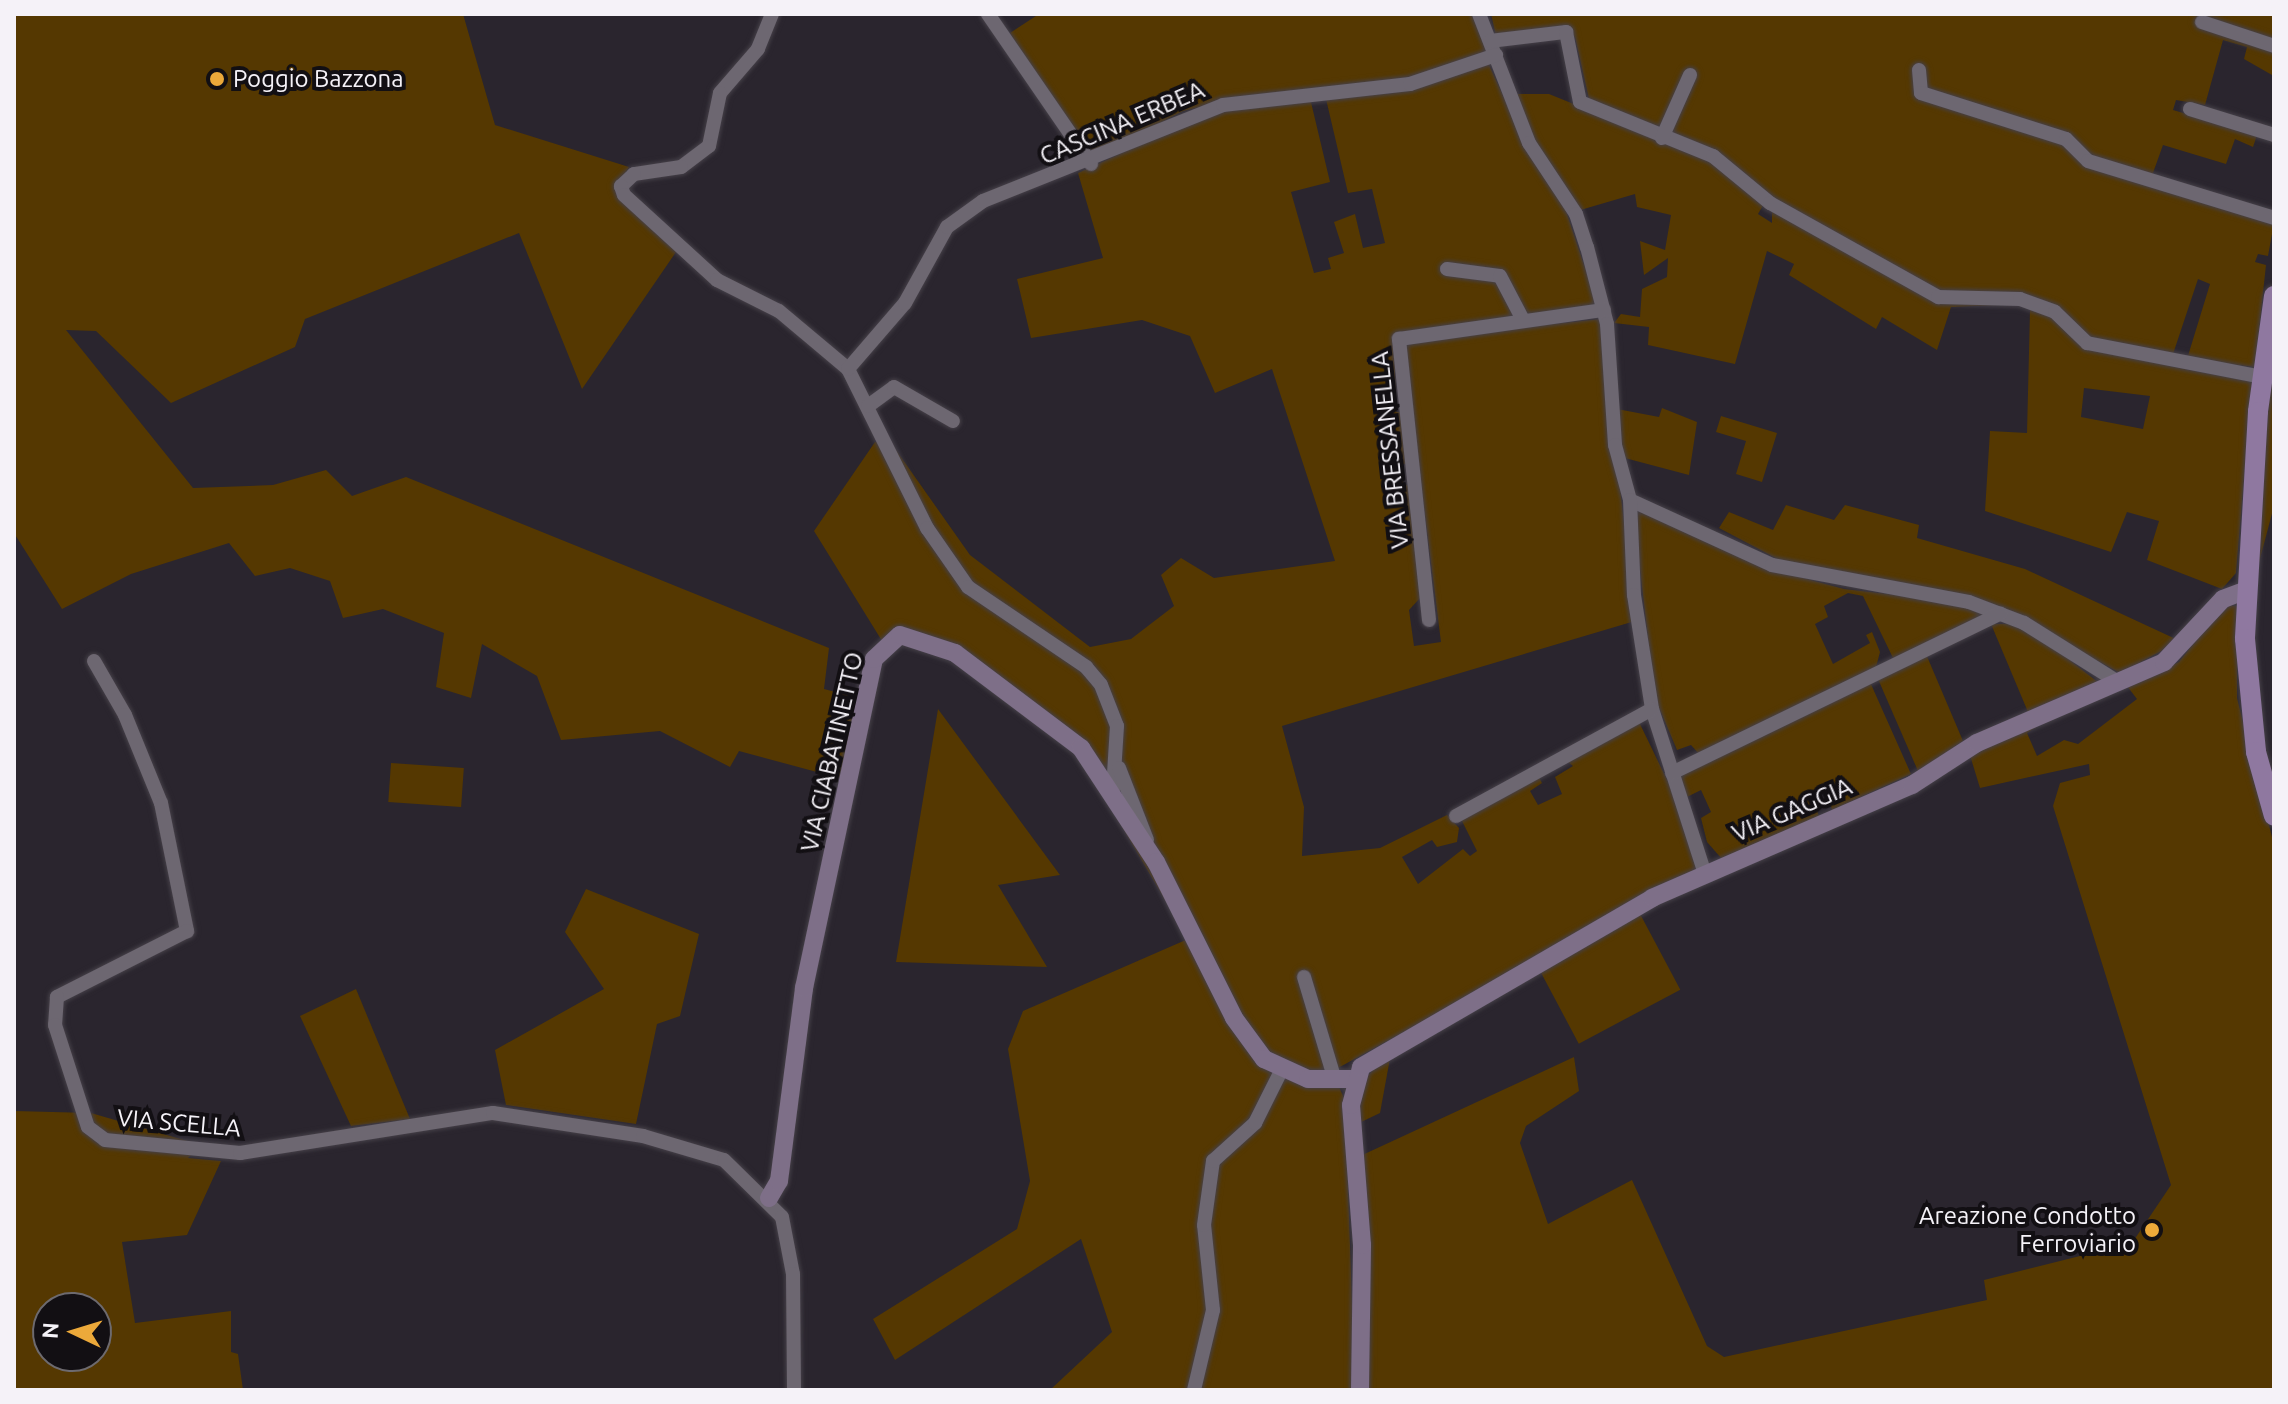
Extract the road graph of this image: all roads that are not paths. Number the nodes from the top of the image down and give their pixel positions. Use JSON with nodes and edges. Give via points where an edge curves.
{"nodes":[{"id":1,"x":772,"y":14,"type":"edge"},
{"id":2,"x":988,"y":14,"type":"edge"},
{"id":3,"x":1479,"y":14,"type":"edge"},
{"id":4,"x":2202,"y":22,"type":"dead end"},
{"id":5,"x":2274,"y":46,"type":"edge"},
{"id":6,"x":1493,"y":48,"type":"junction"},
{"id":7,"x":1921,"y":64,"type":"dead end"},
{"id":8,"x":1690,"y":75,"type":"dead end"},
{"id":9,"x":2190,"y":109,"type":"dead end"},
{"id":10,"x":2274,"y":135,"type":"edge"},
{"id":11,"x":1662,"y":138,"type":"junction"},
{"id":12,"x":1091,"y":164,"type":"junction"},
{"id":13,"x":2274,"y":218,"type":"edge"},
{"id":14,"x":1447,"y":269,"type":"dead end"},
{"id":15,"x":2274,"y":296,"type":"edge"},
{"id":16,"x":1604,"y":310,"type":"junction"},
{"id":17,"x":1523,"y":320,"type":"junction"},
{"id":18,"x":848,"y":369,"type":"junction"},
{"id":19,"x":2262,"y":377,"type":"junction"},
{"id":20,"x":868,"y":406,"type":"junction"},
{"id":21,"x":953,"y":421,"type":"dead end"},
{"id":22,"x":2265,"y":447,"type":"edge"},
{"id":23,"x":1630,"y":500,"type":"junction"},
{"id":24,"x":2246,"y":590,"type":"junction"},
{"id":25,"x":2000,"y":614,"type":"junction"},
{"id":26,"x":1429,"y":620,"type":"dead end"},
{"id":27,"x":94,"y":661,"type":"dead end"},
{"id":28,"x":2118,"y":682,"type":"junction"},
{"id":29,"x":1652,"y":709,"type":"junction"},
{"id":30,"x":1119,"y":768,"type":"junction"},
{"id":31,"x":1672,"y":773,"type":"junction"},
{"id":32,"x":1113,"y":789,"type":"junction"},
{"id":33,"x":1456,"y":816,"type":"dead end"},
{"id":34,"x":2274,"y":816,"type":"edge"},
{"id":35,"x":1156,"y":863,"type":"junction"},
{"id":36,"x":1705,"y":874,"type":"junction"},
{"id":37,"x":1304,"y":977,"type":"dead end"},
{"id":38,"x":1281,"y":1071,"type":"junction"},
{"id":39,"x":1344,"y":1078,"type":"junction"},
{"id":40,"x":769,"y":1198,"type":"junction"},
{"id":41,"x":794,"y":1390,"type":"edge"},
{"id":42,"x":1194,"y":1390,"type":"edge"},
{"id":43,"x":1360,"y":1390,"type":"edge"}],
"edges":[{"from":1,"to":18,"type":"street","via":[[758,49],[720,93],[709,146],[681,167],[634,174],[621,186],[624,195],[717,280],[779,311]]},
{"from":2,"to":12,"type":"street"},
{"from":3,"to":6,"type":"street"},
{"from":4,"to":5,"type":"street"},
{"from":6,"to":11,"type":"street","name":"CASCINA ERBEA","via":[[1566,32],[1580,102]]},
{"from":6,"to":12,"type":"street","name":"CASCINA ERBEA","via":[[1410,84],[1223,105]]},
{"from":6,"to":16,"type":"street","via":[[1529,143],[1576,214]]},
{"from":7,"to":13,"type":"street","via":[[1921,93],[2066,139],[2088,161]]},
{"from":8,"to":11,"type":"street"},
{"from":9,"to":10,"type":"street"},
{"from":11,"to":19,"type":"street","via":[[1713,156],[1770,203],[1938,297],[2020,299],[2055,312],[2087,343]]},
{"from":12,"to":18,"type":"street","name":"CASCINA ERBEA","via":[[959,215],[939,237],[905,303]]},
{"from":14,"to":17,"type":"street","via":[[1500,276],[1513,289]]},
{"from":15,"to":19,"type":"main road"},
{"from":16,"to":17,"type":"street","name":"VIA BRESSANELLA"},
{"from":16,"to":23,"type":"street","via":[[1615,445]]},
{"from":17,"to":26,"type":"street","name":"VIA BRESSANELLA","via":[[1403,336],[1397,344]]},
{"from":18,"to":20,"type":"street"},
{"from":19,"to":22,"type":"main road"},
{"from":20,"to":21,"type":"street","via":[[894,387]]},
{"from":20,"to":30,"type":"street","via":[[927,528],[968,587],[1086,667],[1101,685],[1117,726]]},
{"from":22,"to":24,"type":"main road"},
{"from":23,"to":25,"type":"street","via":[[1772,565],[1969,602]]},
{"from":23,"to":29,"type":"street","via":[[1634,595]]},
{"from":24,"to":28,"type":"street","name":"VIA GAGGIA","via":[[2223,599],[2164,662]]},
{"from":24,"to":34,"type":"main road","via":[[2250,711]]},
{"from":25,"to":28,"type":"street"},
{"from":25,"to":31,"type":"street"},
{"from":27,"to":40,"type":"street","name":"VIA SCELLA","via":[[125,715],[161,803],[187,931],[57,997],[55,1025],[88,1127],[105,1140],[240,1153],[472,1114],[515,1114],[704,1153],[739,1169]]},
{"from":28,"to":36,"type":"street","name":"VIA GAGGIA","via":[[1985,739],[1912,785]]},
{"from":29,"to":31,"type":"street"},
{"from":29,"to":33,"type":"street"},
{"from":30,"to":32,"type":"street"},
{"from":30,"to":35,"type":"street"},
{"from":31,"to":36,"type":"street"},
{"from":32,"to":35,"type":"street","name":"VIA CIABATINETTO"},
{"from":32,"to":40,"type":"street","name":"VIA CIABATINETTO","via":[[1054,722],[955,653],[911,634],[881,647],[804,988],[779,1181]]},
{"from":35,"to":38,"type":"street","name":"VIA CIABATINETTO","via":[[1234,1018]]},
{"from":36,"to":39,"type":"street","name":"VIA GAGGIA","via":[[1378,1053]]},
{"from":37,"to":39,"type":"street"},
{"from":38,"to":39,"type":"street"},
{"from":38,"to":42,"type":"street","via":[[1255,1123],[1213,1161],[1204,1225],[1213,1310]]},
{"from":39,"to":43,"type":"street","via":[[1362,1245]]},
{"from":40,"to":41,"type":"street","via":[[790,1246]]}]}
